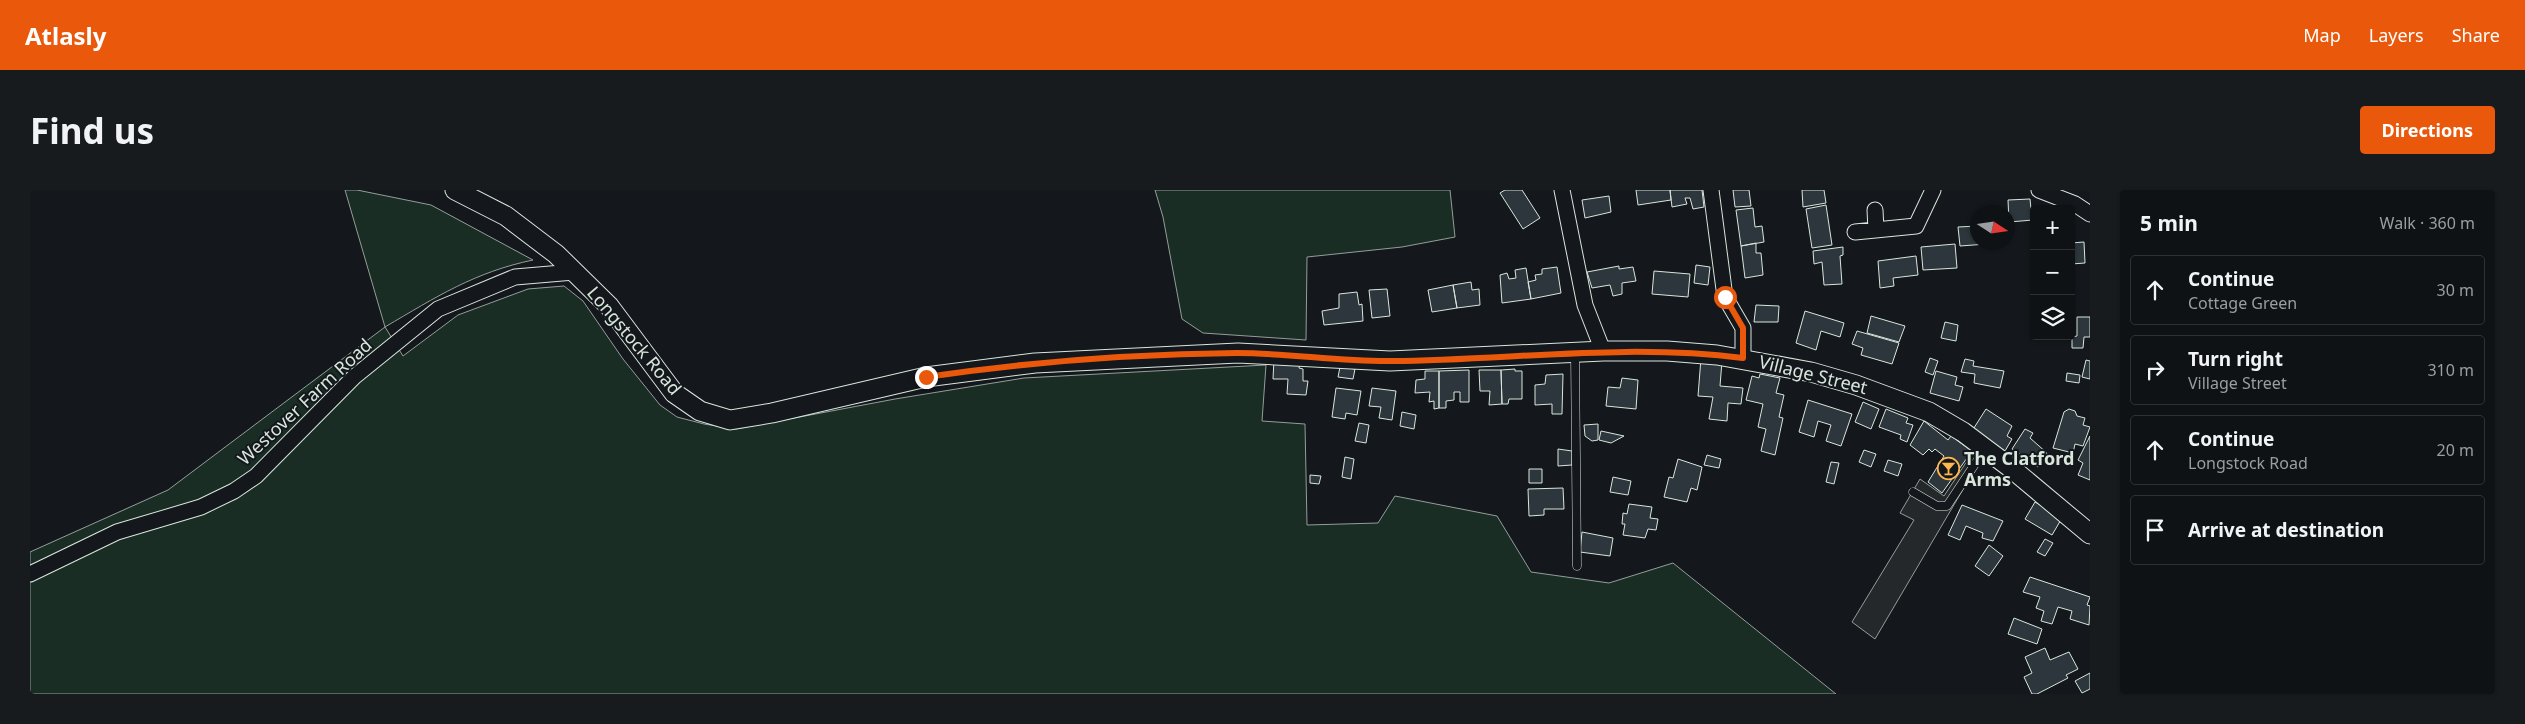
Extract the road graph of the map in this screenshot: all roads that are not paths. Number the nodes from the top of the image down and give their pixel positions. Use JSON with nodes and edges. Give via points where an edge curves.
{"nodes":[{"id":1,"x":455,"y":190,"type":"edge"},
{"id":2,"x":1562,"y":190,"type":"edge"},
{"id":3,"x":1711,"y":190,"type":"edge"},
{"id":4,"x":1933,"y":190,"type":"edge"},
{"id":5,"x":2048,"y":191,"type":"edge"},
{"id":6,"x":1875,"y":210,"type":"dead end"},
{"id":7,"x":2090,"y":214,"type":"edge"},
{"id":8,"x":1876,"y":230,"type":"junction"},
{"id":9,"x":1855,"y":232,"type":"dead end"},
{"id":10,"x":574,"y":272,"type":"junction"},
{"id":11,"x":1603,"y":351,"type":"junction"},
{"id":12,"x":1575,"y":353,"type":"junction"},
{"id":13,"x":1743,"y":358,"type":"junction"},
{"id":14,"x":982,"y":368,"type":"joint"},
{"id":15,"x":1985,"y":448,"type":"junction"},
{"id":16,"x":1914,"y":492,"type":"dead end"},
{"id":17,"x":2090,"y":534,"type":"edge"},
{"id":18,"x":1577,"y":566,"type":"dead end"},
{"id":19,"x":30,"y":574,"type":"edge"}],
"edges":[{"from":1,"to":10,"type":"street","name":"Longstock Road","via":[[506,216],[532,234]]},
{"from":2,"to":11,"type":"street","via":[[1586,305]]},
{"from":3,"to":13,"type":"street","via":[[1725,297],[1743,328]]},
{"from":4,"to":8,"type":"street","via":[[1916,226]]},
{"from":5,"to":7,"type":"street"},
{"from":6,"to":8,"type":"street"},
{"from":8,"to":9,"type":"street"},
{"from":10,"to":14,"type":"street","name":"Longstock Road","via":[[609,306],[674,393],[686,403],[716,417],[730,420],[750,418],[926,377]]},
{"from":10,"to":19,"type":"street","name":"Westover Farm Road","via":[[515,277],[438,309],[354,377],[256,476],[234,491],[201,507],[117,532]]},
{"from":11,"to":12,"type":"street","name":"Village Street"},
{"from":11,"to":13,"type":"street","name":"Village Street","via":[[1667,351]]},
{"from":12,"to":14,"type":"street","name":"Village Street","via":[[1390,361],[1238,353]]},
{"from":12,"to":18,"type":"lane"},
{"from":13,"to":15,"type":"street","name":"Village Street","via":[[1811,372],[1904,402],[1946,422]]},
{"from":15,"to":16,"type":"lane","via":[[1947,506],[1937,506]]},
{"from":15,"to":17,"type":"street","name":"Village Street"}]}
